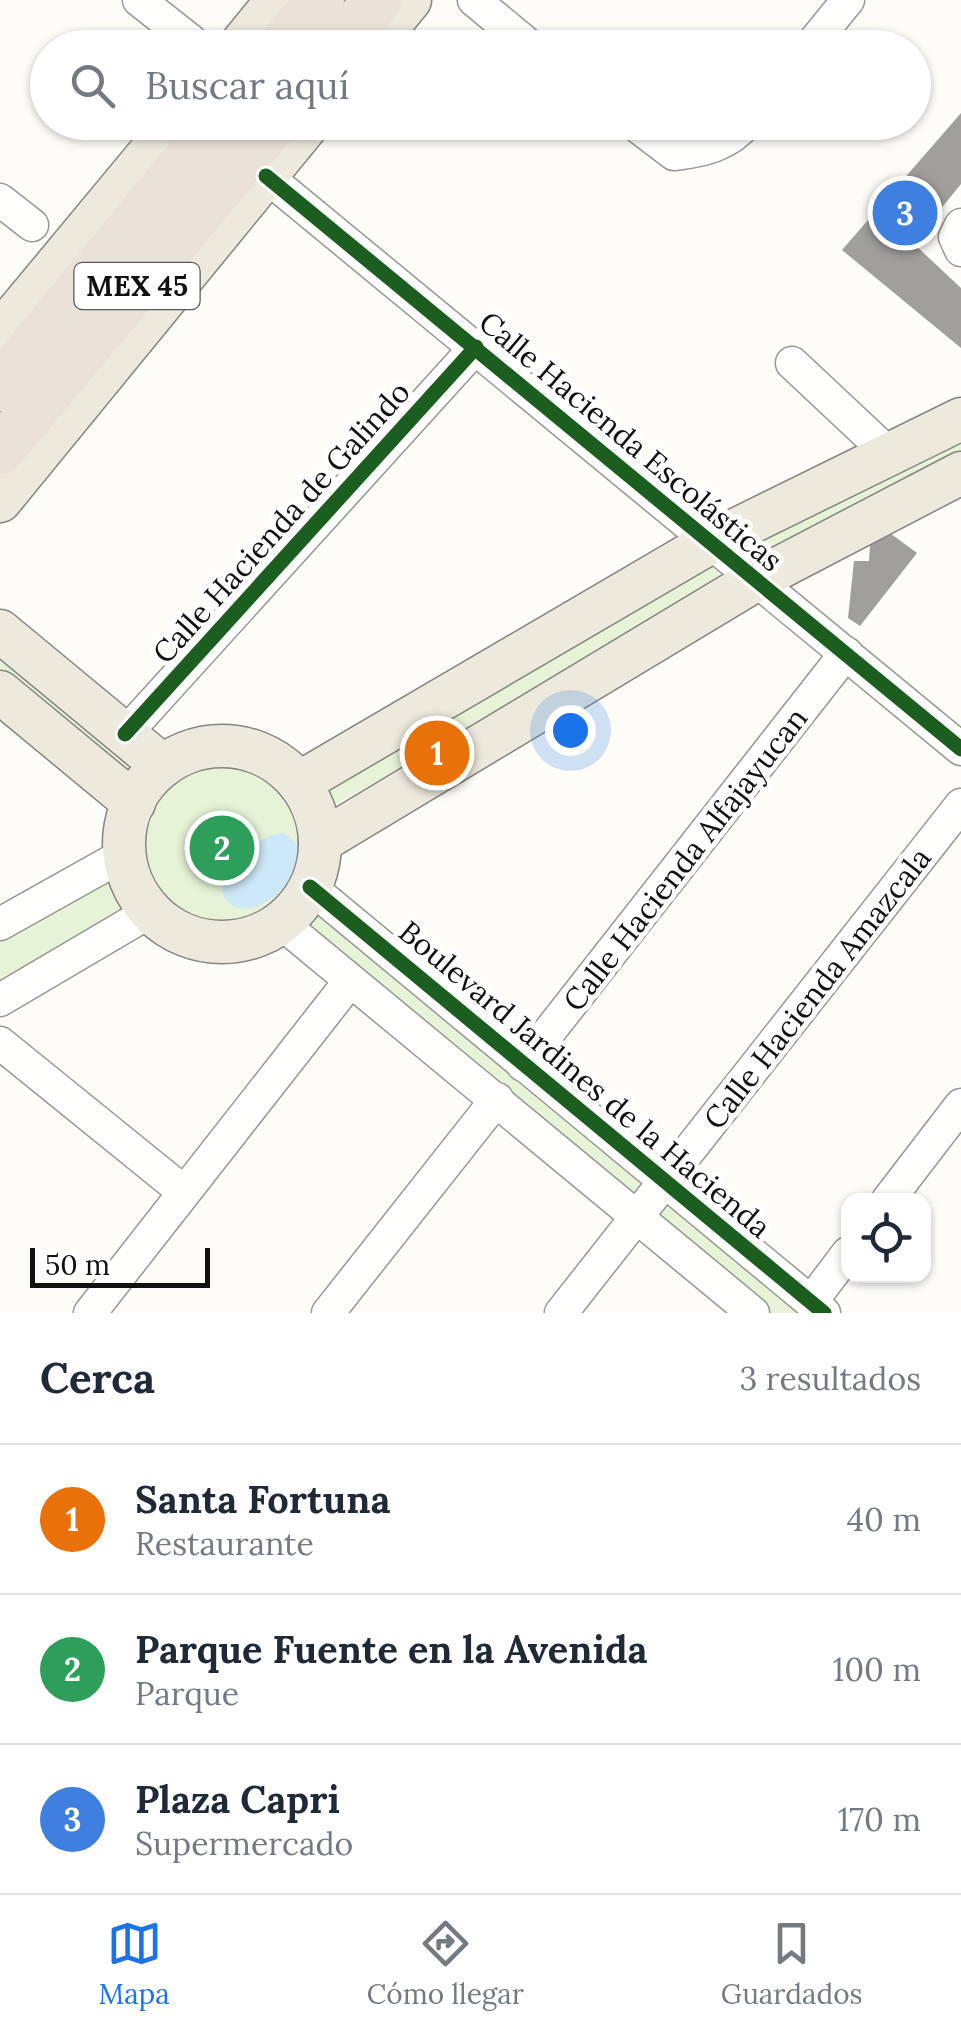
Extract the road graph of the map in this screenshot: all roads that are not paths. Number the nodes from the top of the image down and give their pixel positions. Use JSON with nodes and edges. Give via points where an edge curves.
{"nodes":[{"id":1,"x":138,"y":0,"type":"edge"},
{"id":2,"x":377,"y":0,"type":"edge"},
{"id":3,"x":410,"y":0,"type":"edge"},
{"id":4,"x":474,"y":0,"type":"edge"},
{"id":5,"x":848,"y":0,"type":"edge"},
{"id":6,"x":177,"y":30,"type":"edge"},
{"id":7,"x":353,"y":30,"type":"edge"},
{"id":8,"x":386,"y":30,"type":"edge"},
{"id":9,"x":510,"y":30,"type":"edge"},
{"id":10,"x":824,"y":30,"type":"edge"},
{"id":11,"x":160,"y":140,"type":"edge"},
{"id":12,"x":203,"y":140,"type":"edge"},
{"id":13,"x":259,"y":140,"type":"edge"},
{"id":14,"x":295,"y":140,"type":"edge"},
{"id":15,"x":656,"y":140,"type":"edge"},
{"id":16,"x":725,"y":140,"type":"edge"},
{"id":17,"x":266,"y":176,"type":"junction"},
{"id":18,"x":0,"y":200,"type":"edge"},
{"id":19,"x":32,"y":225,"type":"dead end"},
{"id":20,"x":961,"y":225,"type":"edge"},
{"id":21,"x":961,"y":250,"type":"edge"},
{"id":22,"x":0,"y":332,"type":"edge"},
{"id":23,"x":476,"y":348,"type":"junction"},
{"id":24,"x":792,"y":363,"type":"dead end"},
{"id":25,"x":0,"y":387,"type":"edge"},
{"id":26,"x":961,"y":419,"type":"edge"},
{"id":27,"x":0,"y":450,"type":"edge"},
{"id":28,"x":890,"y":454,"type":"junction"},
{"id":29,"x":961,"y":473,"type":"edge"},
{"id":30,"x":0,"y":501,"type":"edge"},
{"id":31,"x":711,"y":542,"type":"junction"},
{"id":32,"x":754,"y":581,"type":"junction"},
{"id":33,"x":0,"y":631,"type":"edge"},
{"id":34,"x":846,"y":653,"type":"junction"},
{"id":35,"x":0,"y":692,"type":"edge"},
{"id":36,"x":126,"y":734,"type":"junction"},
{"id":37,"x":961,"y":749,"type":"edge"},
{"id":38,"x":164,"y":766,"type":"junction"},
{"id":39,"x":299,"y":783,"type":"junction"},
{"id":40,"x":134,"y":803,"type":"junction"},
{"id":41,"x":961,"y":805,"type":"edge"},
{"id":42,"x":320,"y":842,"type":"junction"},
{"id":43,"x":125,"y":854,"type":"junction"},
{"id":44,"x":310,"y":887,"type":"junction"},
{"id":45,"x":151,"y":910,"type":"junction"},
{"id":46,"x":280,"y":922,"type":"junction"},
{"id":47,"x":0,"y":924,"type":"edge"},
{"id":48,"x":350,"y":981,"type":"junction"},
{"id":49,"x":0,"y":1000,"type":"edge"},
{"id":50,"x":0,"y":1043,"type":"edge"},
{"id":51,"x":523,"y":1065,"type":"junction"},
{"id":52,"x":497,"y":1099,"type":"junction"},
{"id":53,"x":961,"y":1106,"type":"edge"},
{"id":54,"x":666,"y":1179,"type":"junction"},
{"id":55,"x":184,"y":1192,"type":"junction"},
{"id":56,"x":893,"y":1193,"type":"edge"},
{"id":57,"x":637,"y":1216,"type":"junction"},
{"id":58,"x":841,"y":1265,"type":"edge"},
{"id":59,"x":817,"y":1308,"type":"edge"},
{"id":60,"x":90,"y":1313,"type":"edge"},
{"id":61,"x":328,"y":1313,"type":"edge"},
{"id":62,"x":561,"y":1313,"type":"edge"},
{"id":63,"x":753,"y":1313,"type":"edge"}],
"edges":[{"from":1,"to":6,"type":"street"},
{"from":2,"to":7,"type":"highway"},
{"from":3,"to":8,"type":"main road"},
{"from":4,"to":9,"type":"street"},
{"from":5,"to":10,"type":"street"},
{"from":11,"to":22,"type":"main road"},
{"from":12,"to":25,"type":"highway","number":"MEX 45"},
{"from":13,"to":27,"type":"highway","number":"MEX 45"},
{"from":14,"to":17,"type":"main road"},
{"from":15,"to":16,"type":"street","via":[[674,154],[706,151]]},
{"from":17,"to":23,"type":"street","name":"Calle Hacienda Escolásticas"},
{"from":17,"to":30,"type":"main road"},
{"from":18,"to":19,"type":"street"},
{"from":20,"to":21,"type":"street","via":[[954,237]]},
{"from":23,"to":31,"type":"street","name":"Calle Hacienda Escolásticas"},
{"from":23,"to":36,"type":"street","name":"Calle Hacienda de Galindo"},
{"from":24,"to":28,"type":"street"},
{"from":26,"to":28,"type":"main road"},
{"from":28,"to":31,"type":"main road"},
{"from":29,"to":32,"type":"main road"},
{"from":31,"to":32,"type":"street","name":"Calle Hacienda Escolásticas"},
{"from":31,"to":39,"type":"main road"},
{"from":32,"to":34,"type":"street","name":"Calle Hacienda Escolásticas"},
{"from":32,"to":42,"type":"main road"},
{"from":33,"to":36,"type":"main road"},
{"from":34,"to":37,"type":"street","name":"Calle Hacienda Escolásticas"},
{"from":34,"to":51,"type":"street","name":"Calle Hacienda Alfajayucan"},
{"from":35,"to":40,"type":"main road"},
{"from":36,"to":38,"type":"main road"},
{"from":38,"to":39,"type":"main road","via":[[202,748],[238,748],[272,760]]},
{"from":38,"to":40,"type":"main road"},
{"from":39,"to":42,"type":"main road","via":[[314,810]]},
{"from":40,"to":43,"type":"main road"},
{"from":41,"to":54,"type":"street","name":"Calle Hacienda Amazcala"},
{"from":42,"to":44,"type":"main road"},
{"from":43,"to":45,"type":"main road","via":[[133,884]]},
{"from":43,"to":47,"type":"street"},
{"from":44,"to":46,"type":"main road"},
{"from":44,"to":51,"type":"street","name":"Boulevard Jardines de la Hacienda"},
{"from":45,"to":46,"type":"main road","via":[[178,931],[210,940],[244,939]]},
{"from":45,"to":49,"type":"street"},
{"from":46,"to":48,"type":"street"},
{"from":48,"to":52,"type":"street"},
{"from":48,"to":55,"type":"street"},
{"from":50,"to":55,"type":"street"},
{"from":51,"to":54,"type":"street","name":"Boulevard Jardines de la Hacienda"},
{"from":52,"to":57,"type":"street"},
{"from":52,"to":61,"type":"street"},
{"from":53,"to":56,"type":"street"},
{"from":54,"to":57,"type":"street","name":"Calle Hacienda Amazcala"},
{"from":54,"to":59,"type":"street","name":"Boulevard Jardines de la Hacienda"},
{"from":55,"to":60,"type":"street"},
{"from":57,"to":62,"type":"street","name":"Calle Hacienda Amazcala"},
{"from":57,"to":63,"type":"street"},
{"from":58,"to":59,"type":"street"}]}
